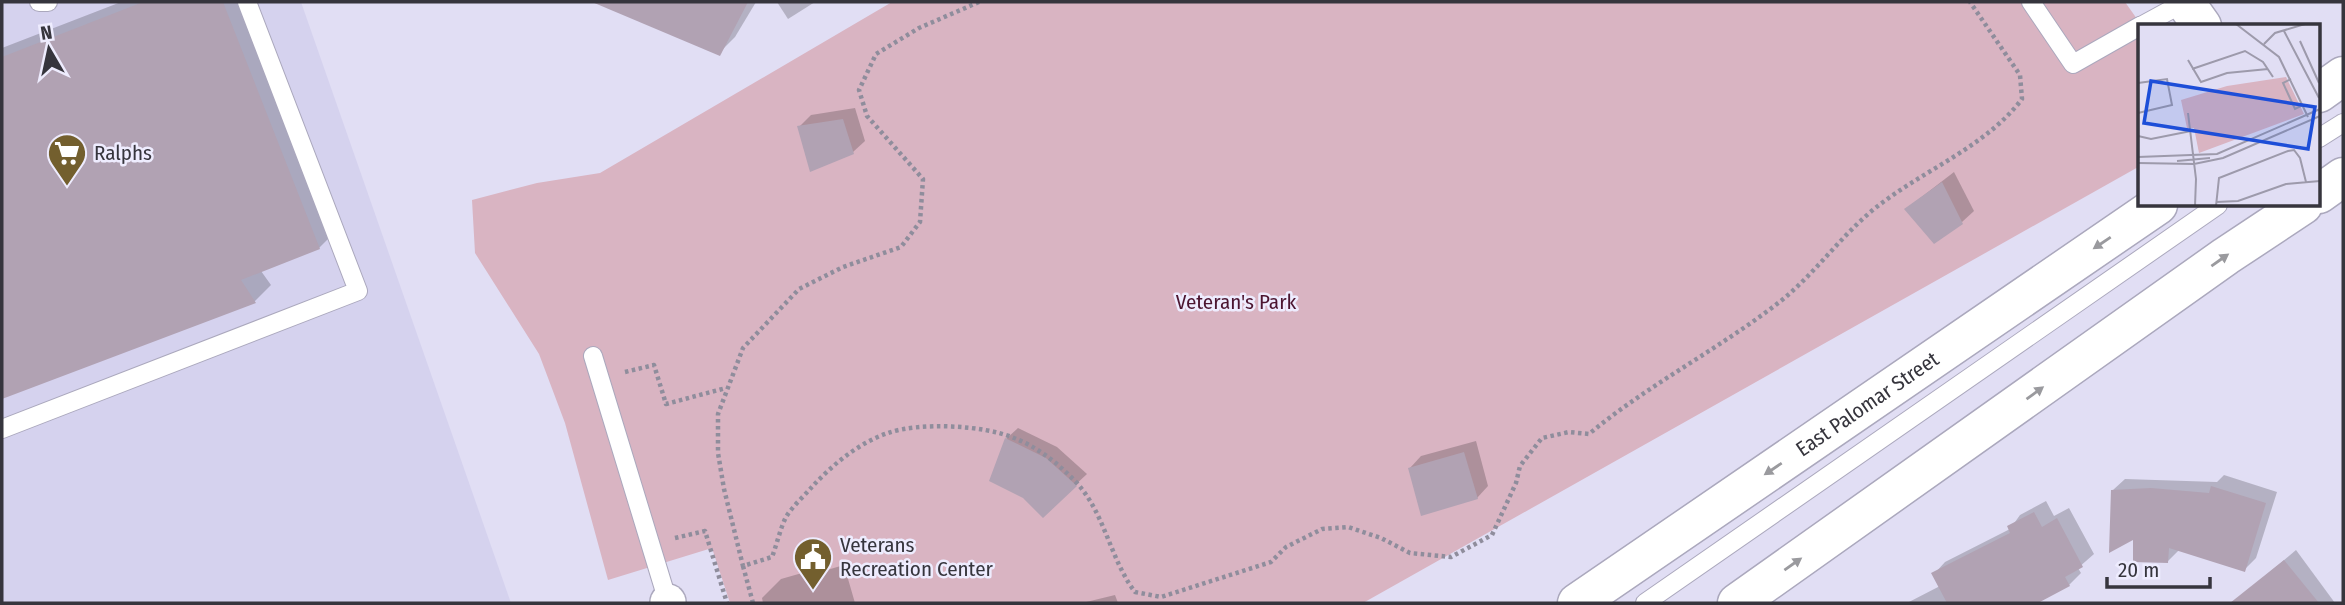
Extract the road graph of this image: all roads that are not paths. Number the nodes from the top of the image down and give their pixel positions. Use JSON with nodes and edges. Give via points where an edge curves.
{"nodes":[{"id":1,"x":38,"y":2,"type":"edge"},
{"id":2,"x":48,"y":2,"type":"edge"},
{"id":3,"x":247,"y":2,"type":"edge"},
{"id":4,"x":2031,"y":2,"type":"edge"},
{"id":5,"x":2185,"y":2,"type":"edge"},
{"id":6,"x":2145,"y":24,"type":"edge"},
{"id":7,"x":2201,"y":24,"type":"edge"},
{"id":8,"x":2138,"y":28,"type":"edge"},
{"id":9,"x":2343,"y":76,"type":"edge"},
{"id":10,"x":2320,"y":92,"type":"edge"},
{"id":11,"x":2343,"y":123,"type":"edge"},
{"id":12,"x":2320,"y":137,"type":"edge"},
{"id":13,"x":2343,"y":177,"type":"edge"},
{"id":14,"x":2320,"y":193,"type":"edge"},
{"id":15,"x":2157,"y":206,"type":"edge"},
{"id":16,"x":2217,"y":206,"type":"edge"},
{"id":17,"x":2301,"y":206,"type":"edge"},
{"id":18,"x":593,"y":356,"type":"dead end"},
{"id":19,"x":2,"y":429,"type":"edge"},
{"id":20,"x":667,"y":603,"type":"edge"},
{"id":21,"x":1577,"y":603,"type":"edge"},
{"id":22,"x":1645,"y":603,"type":"edge"},
{"id":23,"x":1737,"y":603,"type":"edge"}],
"edges":[{"from":1,"to":2,"type":"lane"},
{"from":3,"to":19,"type":"lane","via":[[358,291]]},
{"from":4,"to":8,"type":"lane","via":[[2073,64]]},
{"from":5,"to":6,"type":"lane"},
{"from":5,"to":7,"type":"main road"},
{"from":9,"to":10,"type":"main road"},
{"from":11,"to":12,"type":"lane"},
{"from":13,"to":14,"type":"main road"},
{"from":15,"to":21,"type":"main road","name":"East Palomar Street","one_way":true},
{"from":16,"to":22,"type":"lane"},
{"from":23,"to":17,"type":"main road","one_way":true},
{"from":18,"to":20,"type":"lane"}]}
